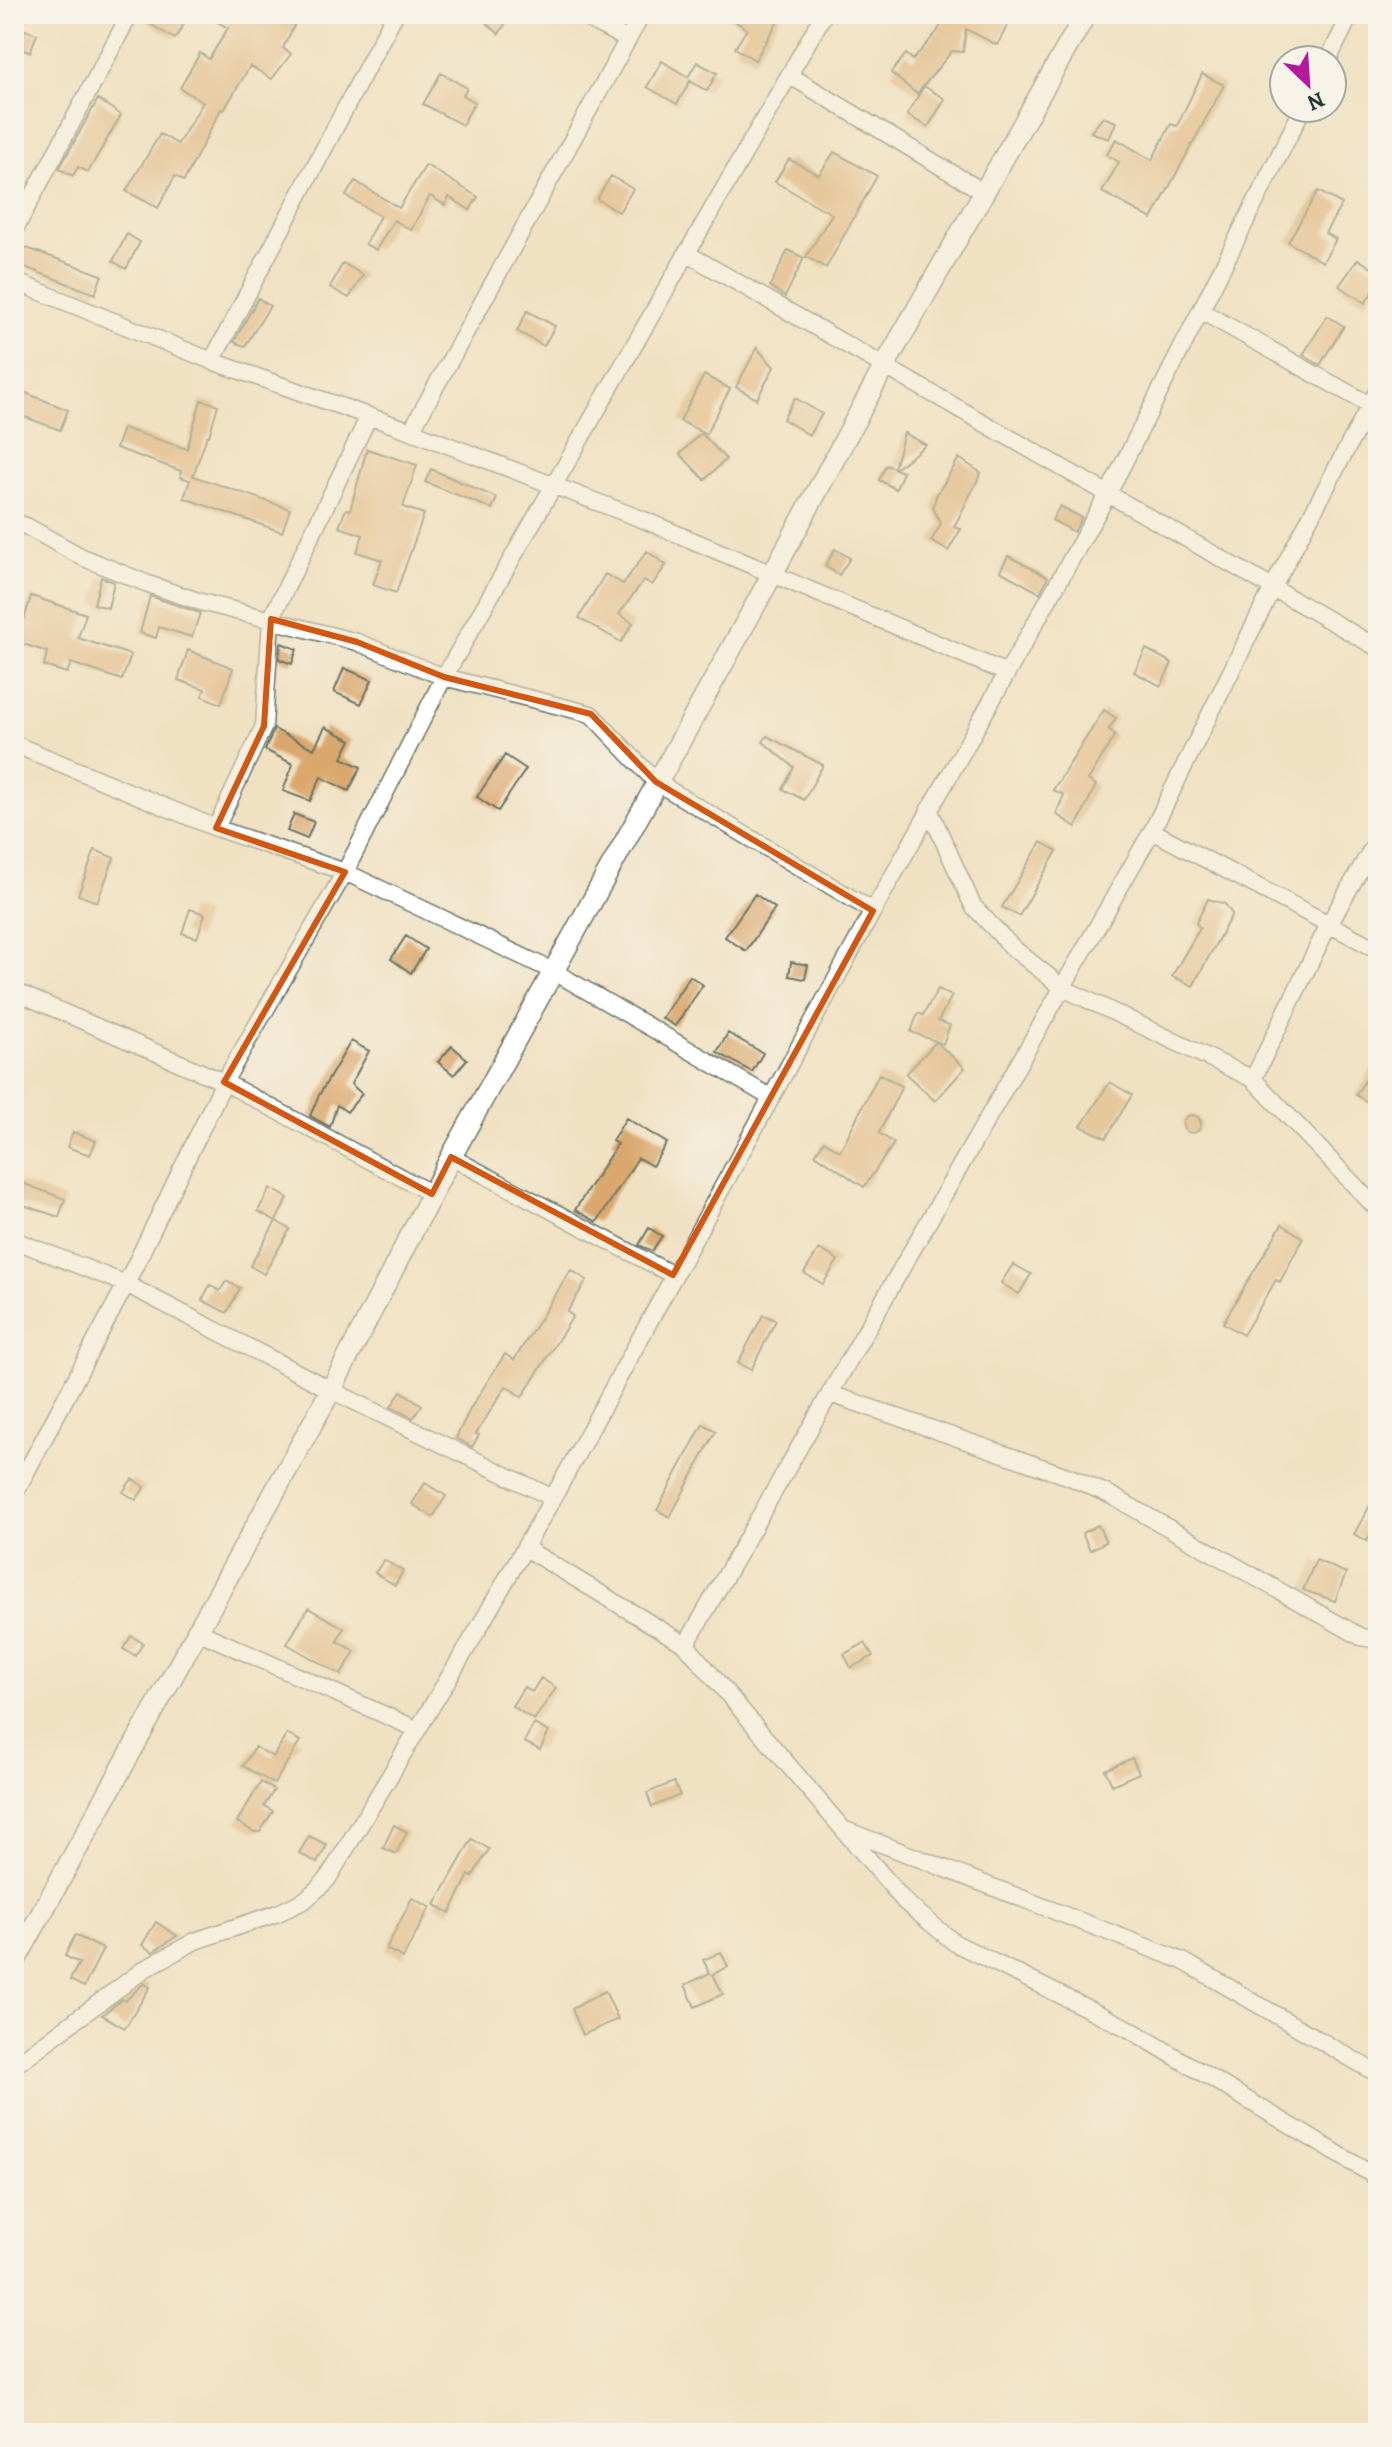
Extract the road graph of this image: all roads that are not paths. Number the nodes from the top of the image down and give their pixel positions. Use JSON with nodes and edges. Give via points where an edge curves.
{"nodes":[{"id":1,"x":130,"y":14,"type":"edge"},
{"id":2,"x":395,"y":14,"type":"edge"},
{"id":3,"x":579,"y":14,"type":"edge"},
{"id":4,"x":642,"y":14,"type":"edge"},
{"id":5,"x":824,"y":14,"type":"edge"},
{"id":6,"x":1086,"y":14,"type":"edge"},
{"id":7,"x":1351,"y":14,"type":"edge"},
{"id":8,"x":628,"y":40,"type":"junction"},
{"id":9,"x":1336,"y":44,"type":"edge"},
{"id":10,"x":789,"y":75,"type":"junction"},
{"id":11,"x":1295,"y":124,"type":"edge"},
{"id":12,"x":985,"y":193,"type":"junction"},
{"id":13,"x":14,"y":231,"type":"edge"},
{"id":14,"x":686,"y":253,"type":"junction"},
{"id":15,"x":14,"y":281,"type":"edge"},
{"id":16,"x":1201,"y":311,"type":"junction"},
{"id":17,"x":212,"y":361,"type":"junction"},
{"id":18,"x":885,"y":365,"type":"junction"},
{"id":19,"x":1374,"y":397,"type":"edge"},
{"id":20,"x":369,"y":416,"type":"junction"},
{"id":21,"x":411,"y":431,"type":"junction"},
{"id":22,"x":554,"y":486,"type":"junction"},
{"id":23,"x":1109,"y":492,"type":"junction"},
{"id":24,"x":14,"y":522,"type":"edge"},
{"id":25,"x":773,"y":573,"type":"junction"},
{"id":26,"x":1273,"y":587,"type":"junction"},
{"id":27,"x":271,"y":619,"type":"junction"},
{"id":28,"x":1378,"y":648,"type":"edge"},
{"id":29,"x":1007,"y":673,"type":"junction"},
{"id":30,"x":444,"y":677,"type":"junction"},
{"id":31,"x":14,"y":744,"type":"edge"},
{"id":32,"x":656,"y":782,"type":"junction"},
{"id":33,"x":929,"y":809,"type":"junction"},
{"id":34,"x":216,"y":828,"type":"junction"},
{"id":35,"x":1152,"y":831,"type":"junction"},
{"id":36,"x":1378,"y":838,"type":"edge"},
{"id":37,"x":345,"y":872,"type":"junction"},
{"id":38,"x":873,"y":911,"type":"junction"},
{"id":39,"x":1329,"y":924,"type":"junction"},
{"id":40,"x":1378,"y":950,"type":"edge"},
{"id":41,"x":553,"y":971,"type":"junction"},
{"id":42,"x":1063,"y":988,"type":"junction"},
{"id":43,"x":14,"y":991,"type":"edge"},
{"id":44,"x":1253,"y":1079,"type":"junction"},
{"id":45,"x":224,"y":1082,"type":"junction"},
{"id":46,"x":770,"y":1097,"type":"junction"},
{"id":47,"x":451,"y":1157,"type":"junction"},
{"id":48,"x":432,"y":1194,"type":"junction"},
{"id":49,"x":1378,"y":1210,"type":"edge"},
{"id":50,"x":14,"y":1240,"type":"edge"},
{"id":51,"x":673,"y":1275,"type":"junction"},
{"id":52,"x":126,"y":1284,"type":"junction"},
{"id":53,"x":331,"y":1390,"type":"junction"},
{"id":54,"x":831,"y":1394,"type":"junction"},
{"id":55,"x":17,"y":1484,"type":"edge"},
{"id":56,"x":553,"y":1498,"type":"junction"},
{"id":57,"x":525,"y":1548,"type":"junction"},
{"id":58,"x":195,"y":1630,"type":"junction"},
{"id":59,"x":1378,"y":1640,"type":"edge"},
{"id":60,"x":686,"y":1645,"type":"junction"},
{"id":61,"x":416,"y":1729,"type":"junction"},
{"id":62,"x":841,"y":1828,"type":"junction"},
{"id":63,"x":14,"y":1963,"type":"edge"},
{"id":64,"x":14,"y":2066,"type":"edge"},
{"id":65,"x":1378,"y":2074,"type":"edge"},
{"id":66,"x":1378,"y":2178,"type":"edge"}],
"edges":[{"from":1,"to":13,"type":"street"},
{"from":2,"to":17,"type":"street"},
{"from":3,"to":8,"type":"street"},
{"from":4,"to":8,"type":"street"},
{"from":5,"to":10,"type":"street"},
{"from":6,"to":12,"type":"street"},
{"from":7,"to":9,"type":"street"},
{"from":8,"to":21,"type":"street"},
{"from":10,"to":12,"type":"street"},
{"from":10,"to":14,"type":"street"},
{"from":11,"to":16,"type":"street"},
{"from":12,"to":18,"type":"street"},
{"from":14,"to":18,"type":"street"},
{"from":14,"to":22,"type":"street"},
{"from":15,"to":17,"type":"street"},
{"from":16,"to":19,"type":"street"},
{"from":16,"to":23,"type":"street"},
{"from":17,"to":20,"type":"street"},
{"from":18,"to":23,"type":"street"},
{"from":18,"to":25,"type":"street"},
{"from":19,"to":26,"type":"street"},
{"from":20,"to":21,"type":"street"},
{"from":20,"to":27,"type":"street"},
{"from":21,"to":22,"type":"street"},
{"from":22,"to":25,"type":"street"},
{"from":22,"to":30,"type":"street"},
{"from":23,"to":26,"type":"street"},
{"from":23,"to":29,"type":"street"},
{"from":24,"to":27,"type":"street","via":[[148,584]]},
{"from":25,"to":29,"type":"street"},
{"from":25,"to":32,"type":"street"},
{"from":26,"to":28,"type":"street"},
{"from":26,"to":35,"type":"street"},
{"from":27,"to":30,"type":"street","via":[[357,642]]},
{"from":27,"to":34,"type":"street","via":[[264,726]]},
{"from":29,"to":33,"type":"street"},
{"from":30,"to":32,"type":"street","via":[[591,714]]},
{"from":30,"to":37,"type":"street"},
{"from":31,"to":34,"type":"street"},
{"from":32,"to":38,"type":"street"},
{"from":32,"to":41,"type":"street"},
{"from":33,"to":38,"type":"street"},
{"from":33,"to":42,"type":"street","via":[[973,906],[1013,948]]},
{"from":34,"to":37,"type":"street"},
{"from":35,"to":39,"type":"street"},
{"from":35,"to":42,"type":"street"},
{"from":36,"to":39,"type":"street"},
{"from":37,"to":41,"type":"street"},
{"from":37,"to":45,"type":"street"},
{"from":38,"to":46,"type":"street"},
{"from":39,"to":40,"type":"street"},
{"from":39,"to":44,"type":"street"},
{"from":41,"to":46,"type":"street"},
{"from":41,"to":47,"type":"street"},
{"from":42,"to":44,"type":"street"},
{"from":42,"to":54,"type":"street"},
{"from":43,"to":45,"type":"street"},
{"from":44,"to":49,"type":"street"},
{"from":45,"to":48,"type":"street"},
{"from":45,"to":52,"type":"street"},
{"from":46,"to":51,"type":"street"},
{"from":47,"to":48,"type":"street"},
{"from":47,"to":51,"type":"street"},
{"from":48,"to":53,"type":"street"},
{"from":50,"to":52,"type":"street"},
{"from":51,"to":56,"type":"street"},
{"from":52,"to":53,"type":"street"},
{"from":52,"to":55,"type":"street"},
{"from":53,"to":56,"type":"street"},
{"from":53,"to":58,"type":"street"},
{"from":54,"to":59,"type":"street","via":[[1084,1483],[1361,1637]]},
{"from":54,"to":60,"type":"street"},
{"from":56,"to":57,"type":"street"},
{"from":57,"to":60,"type":"street"},
{"from":57,"to":61,"type":"street"},
{"from":58,"to":61,"type":"street"},
{"from":58,"to":63,"type":"street"},
{"from":60,"to":62,"type":"street"},
{"from":61,"to":64,"type":"street","via":[[327,1880],[305,1900],[195,1941],[143,1970]]},
{"from":62,"to":65,"type":"street","via":[[1183,1961]]},
{"from":62,"to":66,"type":"street","via":[[905,1902],[955,1943],[1129,2029]]}]}
